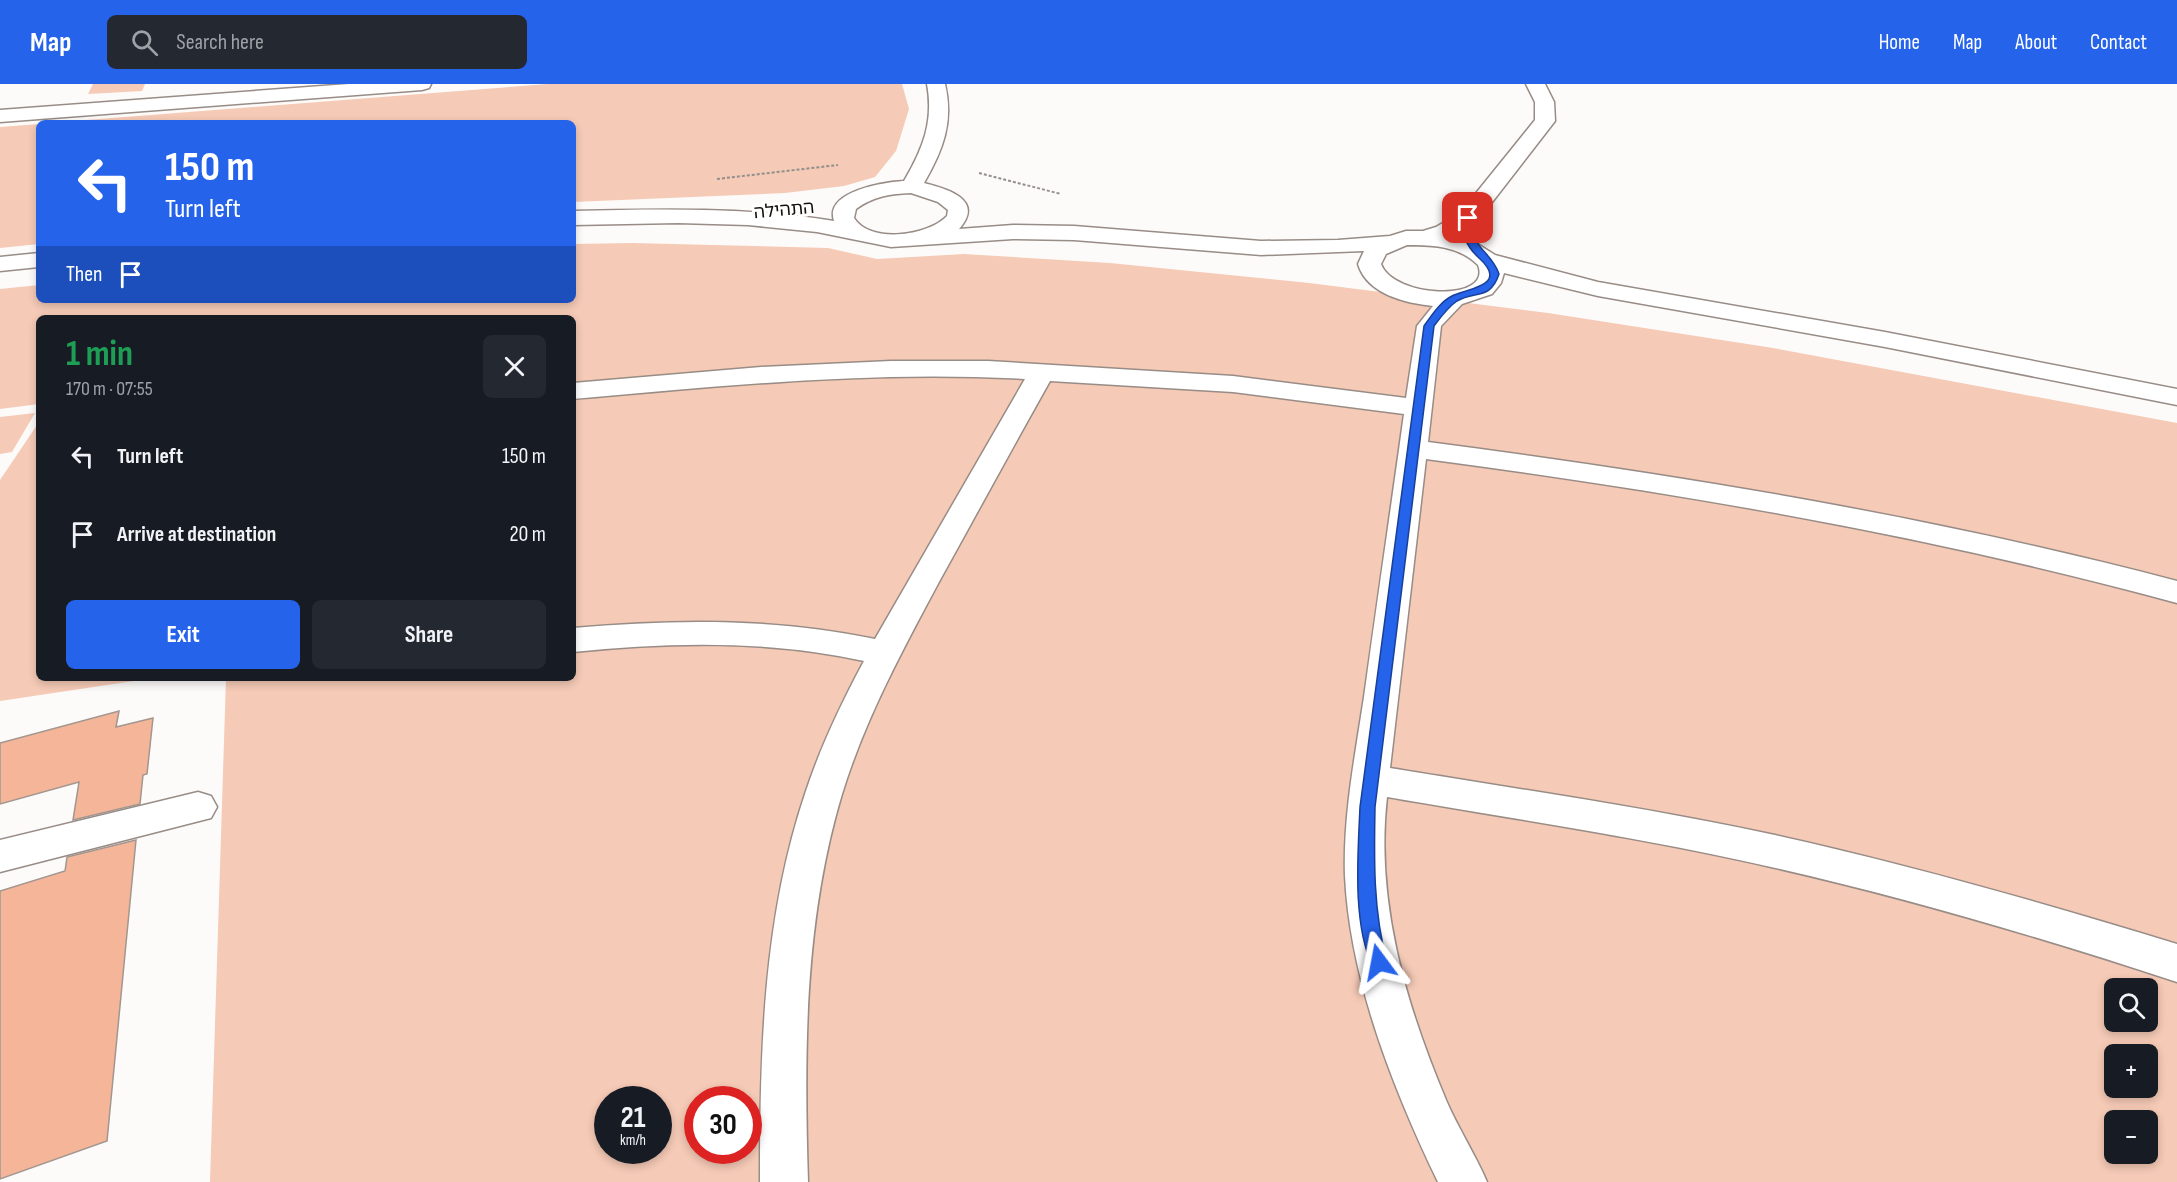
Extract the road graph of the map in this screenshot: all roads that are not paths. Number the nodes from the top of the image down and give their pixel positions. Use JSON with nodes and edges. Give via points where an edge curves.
{"nodes":[{"id":1,"x":423,"y":84,"type":"edge"},
{"id":2,"x":936,"y":84,"type":"edge"},
{"id":3,"x":1535,"y":84,"type":"edge"},
{"id":4,"x":399,"y":85,"type":"edge"},
{"id":5,"x":0,"y":116,"type":"edge"},
{"id":6,"x":911,"y":187,"type":"junction"},
{"id":7,"x":857,"y":198,"type":"junction"},
{"id":8,"x":954,"y":202,"type":"junction"},
{"id":9,"x":710,"y":216,"type":"junction"},
{"id":10,"x":576,"y":218,"type":"edge"},
{"id":11,"x":1468,"y":218,"type":"junction"},
{"id":12,"x":852,"y":231,"type":"junction"},
{"id":13,"x":1074,"y":233,"type":"junction"},
{"id":14,"x":1426,"y":238,"type":"junction"},
{"id":15,"x":915,"y":239,"type":"junction"},
{"id":16,"x":1389,"y":242,"type":"junction"},
{"id":17,"x":1261,"y":248,"type":"junction"},
{"id":18,"x":1482,"y":256,"type":"junction"},
{"id":19,"x":36,"y":260,"type":"edge"},
{"id":20,"x":0,"y":264,"type":"edge"},
{"id":21,"x":1388,"y":284,"type":"junction"},
{"id":22,"x":1465,"y":296,"type":"junction"},
{"id":23,"x":1626,"y":296,"type":"junction"},
{"id":24,"x":1429,"y":332,"type":"junction"},
{"id":25,"x":1042,"y":372,"type":"junction"},
{"id":26,"x":576,"y":391,"type":"edge"},
{"id":27,"x":2177,"y":397,"type":"edge"},
{"id":28,"x":1419,"y":408,"type":"junction"},
{"id":29,"x":1414,"y":449,"type":"junction"},
{"id":30,"x":2177,"y":592,"type":"edge"},
{"id":31,"x":576,"y":640,"type":"edge"},
{"id":32,"x":884,"y":653,"type":"junction"},
{"id":33,"x":1371,"y":780,"type":"junction"},
{"id":34,"x":198,"y":807,"type":"dead end"},
{"id":35,"x":0,"y":856,"type":"edge"},
{"id":36,"x":2177,"y":963,"type":"edge"},
{"id":37,"x":784,"y":1182,"type":"edge"},
{"id":38,"x":1463,"y":1182,"type":"edge"}],
"edges":[{"from":1,"to":4,"type":"street"},
{"from":2,"to":6,"type":"street","via":[[939,126],[933,150]]},
{"from":3,"to":11,"type":"street","via":[[1546,108],[1545,121]]},
{"from":4,"to":5,"type":"street"},
{"from":6,"to":7,"type":"street","name":"התהילה","via":[[890,188]]},
{"from":6,"to":8,"type":"street","name":"התהילה","via":[[945,194]]},
{"from":7,"to":9,"type":"street","name":"התהילה","via":[[814,208]]},
{"from":7,"to":12,"type":"street","via":[[843,214],[844,223]]},
{"from":8,"to":13,"type":"street","name":"התהילה","via":[[992,216]]},
{"from":8,"to":15,"type":"street","via":[[958,210],[948,227]]},
{"from":9,"to":10,"type":"street","name":"התהילה"},
{"from":9,"to":12,"type":"street","name":"התהילה"},
{"from":11,"to":14,"type":"street"},
{"from":11,"to":18,"type":"street","via":[[1470,241]]},
{"from":12,"to":15,"type":"street","name":"התהילה","via":[[894,241]]},
{"from":13,"to":15,"type":"street"},
{"from":13,"to":17,"type":"street"},
{"from":14,"to":16,"type":"street"},
{"from":14,"to":18,"type":"street","via":[[1447,240]]},
{"from":16,"to":17,"type":"street"},
{"from":16,"to":21,"type":"street","via":[[1370,258],[1370,268]]},
{"from":17,"to":21,"type":"street","via":[[1307,256]]},
{"from":18,"to":22,"type":"street","via":[[1491,264],[1491,283]]},
{"from":18,"to":23,"type":"street","via":[[1570,285]]},
{"from":19,"to":20,"type":"street"},
{"from":21,"to":22,"type":"street","via":[[1427,298]]},
{"from":21,"to":24,"type":"street","via":[[1421,317]]},
{"from":22,"to":23,"type":"street","via":[[1511,292]]},
{"from":22,"to":24,"type":"street","via":[[1437,315]]},
{"from":23,"to":27,"type":"street","via":[[1871,337]]},
{"from":24,"to":28,"type":"street"},
{"from":25,"to":26,"type":"street","via":[[879,370],[761,375]]},
{"from":25,"to":28,"type":"street","via":[[1233,384]]},
{"from":25,"to":32,"type":"street"},
{"from":28,"to":29,"type":"street"},
{"from":29,"to":30,"type":"street","via":[[1625,478],[1826,512],[2043,557]]},
{"from":29,"to":33,"type":"street"},
{"from":31,"to":32,"type":"street","via":[[719,633],[836,641]]},
{"from":32,"to":37,"type":"street","via":[[823,795],[794,924],[781,1088]]},
{"from":33,"to":36,"type":"street","via":[[1594,816],[1815,861],[1965,900]]},
{"from":33,"to":38,"type":"street","via":[[1365,876],[1373,941],[1396,1024],[1428,1112]]},
{"from":34,"to":35,"type":"street"}]}
